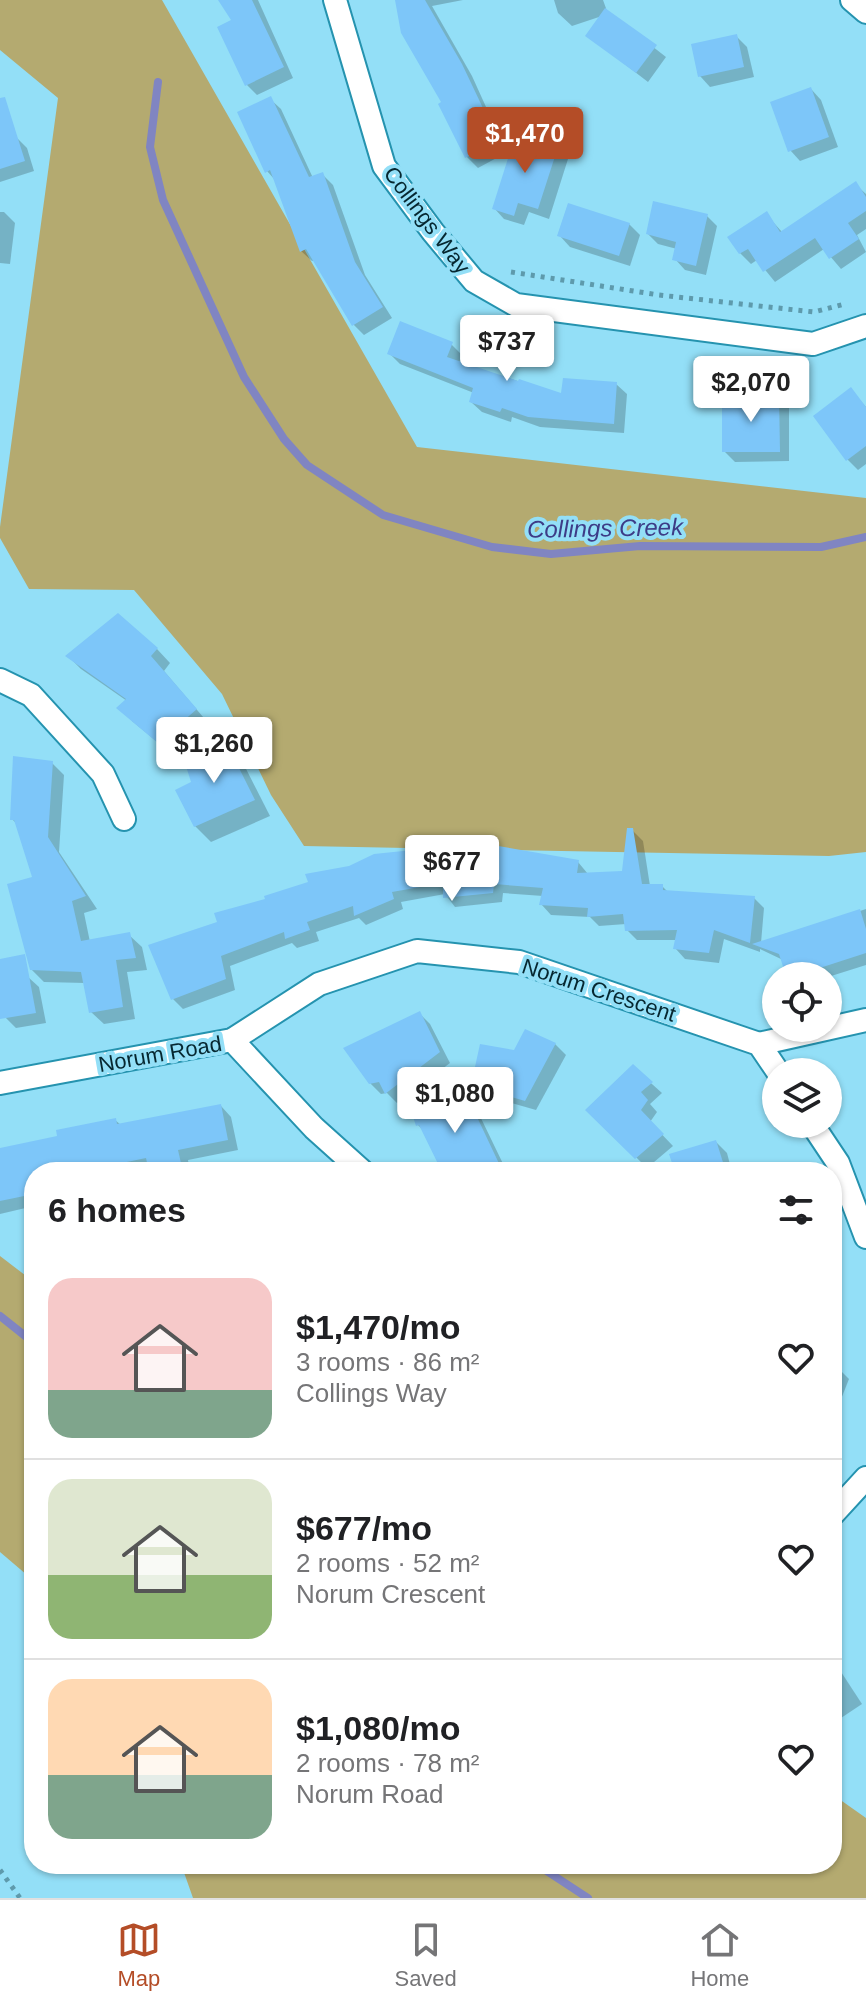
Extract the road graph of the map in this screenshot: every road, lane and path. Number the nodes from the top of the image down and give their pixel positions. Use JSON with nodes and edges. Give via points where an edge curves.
{"nodes":[{"id":1,"x":335,"y":0,"type":"edge"},
{"id":2,"x":852,"y":0,"type":"edge"},
{"id":3,"x":866,"y":12,"type":"edge"},
{"id":4,"x":499,"y":268,"type":"dead end"},
{"id":5,"x":850,"y":303,"type":"dead end"},
{"id":6,"x":866,"y":326,"type":"edge"},
{"id":7,"x":0,"y":680,"type":"edge"},
{"id":8,"x":124,"y":819,"type":"dead end"},
{"id":9,"x":866,"y":1020,"type":"edge"},
{"id":10,"x":232,"y":1040,"type":"junction"},
{"id":11,"x":759,"y":1044,"type":"junction"},
{"id":12,"x":768,"y":1058,"type":"edge"},
{"id":13,"x":0,"y":1083,"type":"edge"},
{"id":14,"x":821,"y":1138,"type":"edge"},
{"id":15,"x":352,"y":1162,"type":"edge"},
{"id":16,"x":837,"y":1162,"type":"edge"},
{"id":17,"x":842,"y":1174,"type":"edge"},
{"id":18,"x":866,"y":1237,"type":"edge"},
{"id":19,"x":866,"y":1478,"type":"edge"},
{"id":20,"x":842,"y":1504,"type":"edge"},
{"id":21,"x":0,"y":1870,"type":"edge"},
{"id":22,"x":20,"y":1898,"type":"edge"}],
"edges":[{"from":1,"to":6,"type":"street","name":"Collings Way","via":[[384,166],[474,281],[516,305],[813,344]]},
{"from":2,"to":3,"type":"street"},
{"from":4,"to":5,"type":"path","via":[[524,276],[814,312]]},
{"from":7,"to":8,"type":"street","via":[[31,695],[103,774]]},
{"from":9,"to":11,"type":"street"},
{"from":10,"to":11,"type":"street","name":"Norum Crescent","via":[[319,984],[417,951],[519,962]]},
{"from":10,"to":13,"type":"street","name":"Norum Road"},
{"from":10,"to":15,"type":"street","name":"Norum Road"},
{"from":11,"to":12,"type":"street"},
{"from":14,"to":16,"type":"street"},
{"from":17,"to":18,"type":"street"},
{"from":19,"to":20,"type":"street"},
{"from":21,"to":22,"type":"path"}]}
